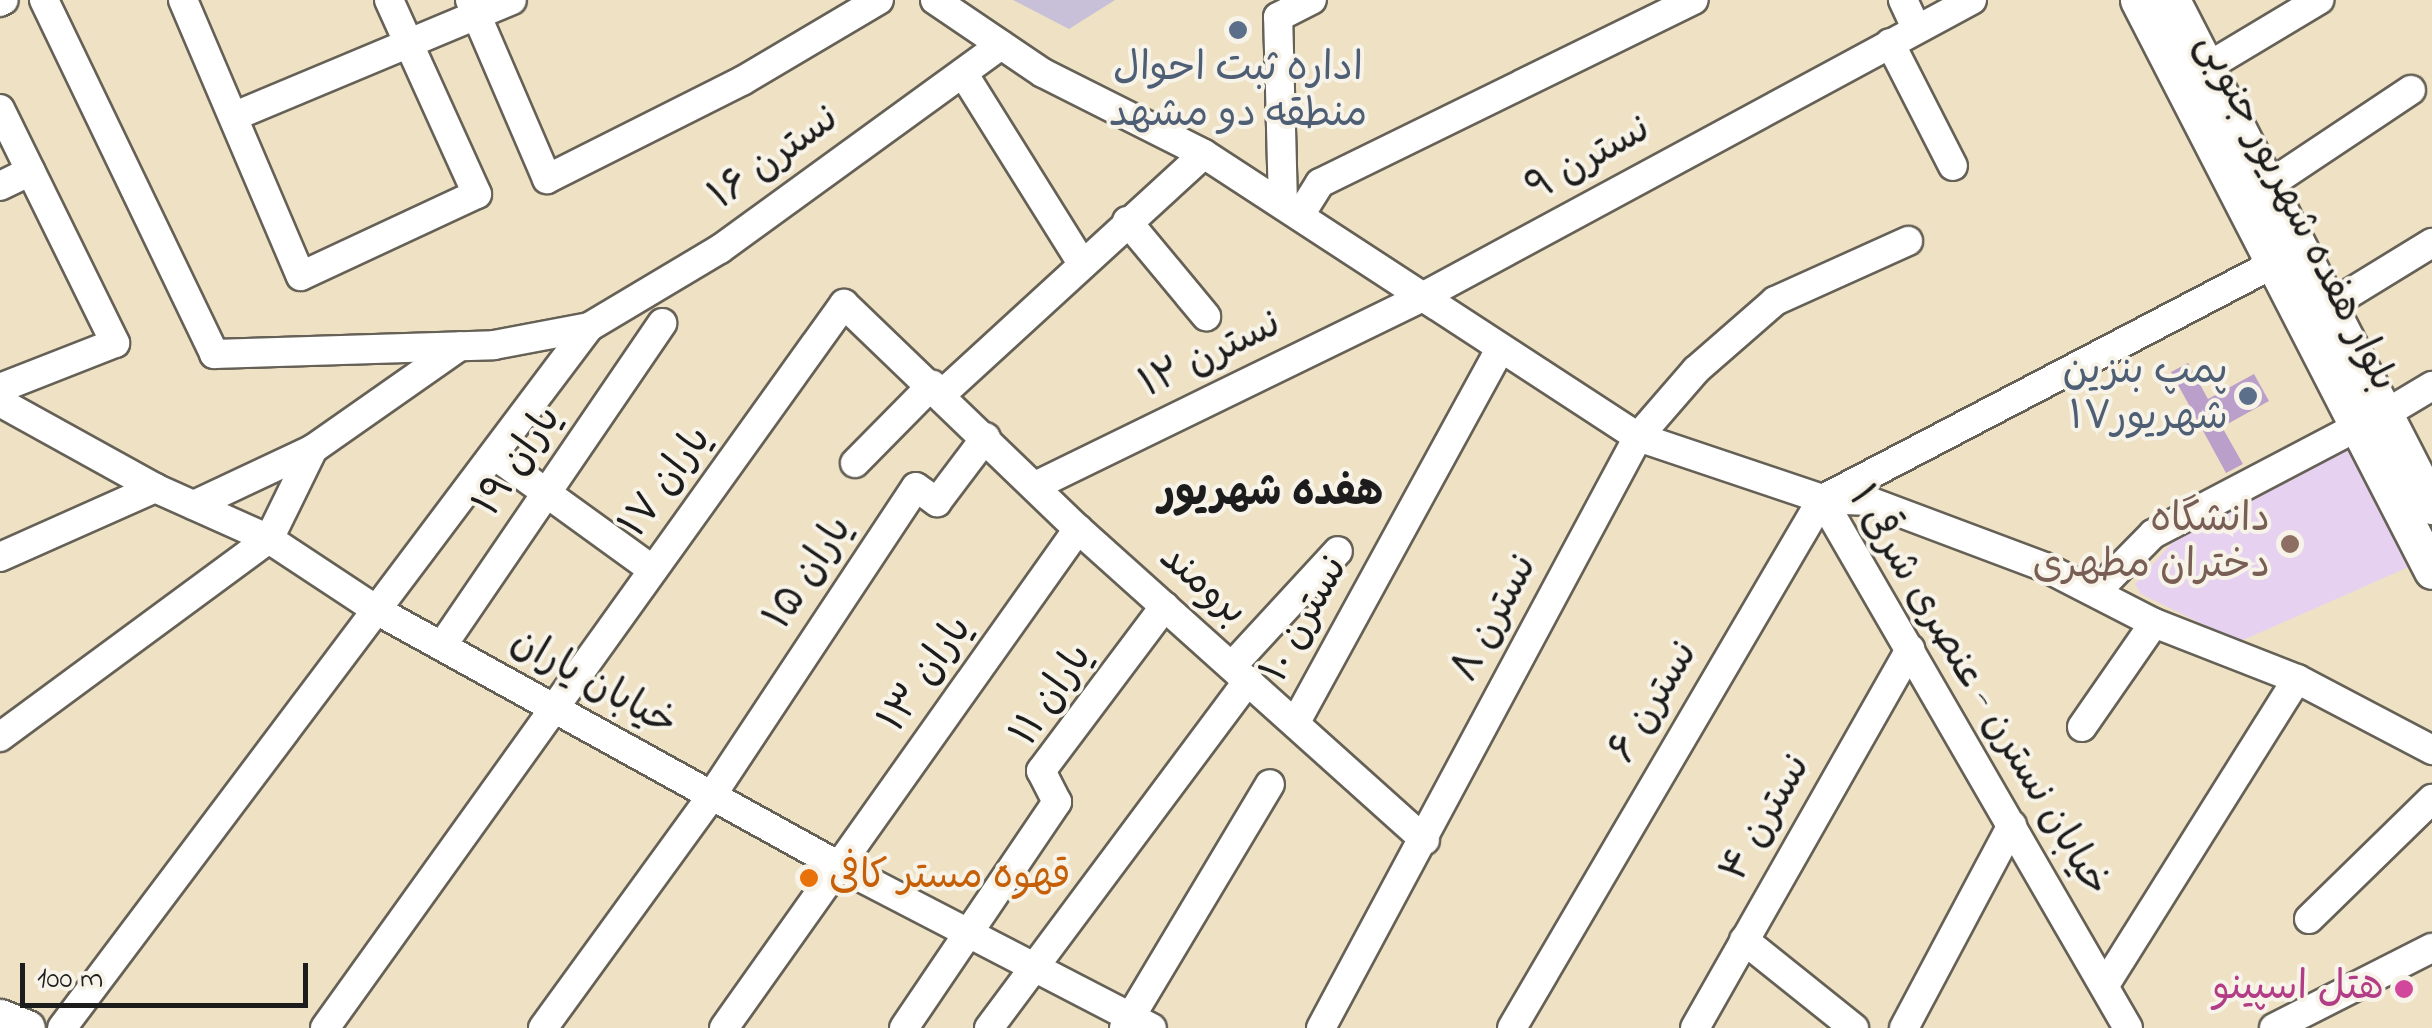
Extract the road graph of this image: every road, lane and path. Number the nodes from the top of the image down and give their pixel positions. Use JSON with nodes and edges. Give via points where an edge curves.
{"nodes":[{"id":1,"x":44,"y":0,"type":"edge"},
{"id":2,"x":183,"y":0,"type":"edge"},
{"id":3,"x":389,"y":0,"type":"edge"},
{"id":4,"x":512,"y":0,"type":"edge"},
{"id":5,"x":880,"y":0,"type":"edge"},
{"id":6,"x":935,"y":0,"type":"edge"},
{"id":7,"x":1312,"y":0,"type":"edge"},
{"id":8,"x":1694,"y":0,"type":"edge"},
{"id":9,"x":1903,"y":0,"type":"edge"},
{"id":10,"x":1972,"y":0,"type":"edge"},
{"id":11,"x":2138,"y":0,"type":"edge"},
{"id":12,"x":2172,"y":0,"type":"edge"},
{"id":13,"x":2319,"y":0,"type":"edge"},
{"id":14,"x":474,"y":8,"type":"edge"},
{"id":15,"x":1916,"y":28,"type":"junction"},
{"id":16,"x":1890,"y":43,"type":"junction"},
{"id":17,"x":413,"y":45,"type":"junction"},
{"id":18,"x":1001,"y":45,"type":"junction"},
{"id":19,"x":2206,"y":68,"type":"junction"},
{"id":20,"x":962,"y":73,"type":"junction"},
{"id":21,"x":2411,"y":90,"type":"dead end"},
{"id":22,"x":0,"y":109,"type":"edge"},
{"id":23,"x":235,"y":116,"type":"junction"},
{"id":24,"x":1204,"y":154,"type":"junction"},
{"id":25,"x":1953,"y":166,"type":"dead end"},
{"id":26,"x":31,"y":171,"type":"junction"},
{"id":27,"x":0,"y":186,"type":"edge"},
{"id":28,"x":2267,"y":186,"type":"junction"},
{"id":29,"x":1292,"y":209,"type":"junction"},
{"id":30,"x":1127,"y":221,"type":"junction"},
{"id":31,"x":1908,"y":240,"type":"dead end"},
{"id":32,"x":2432,"y":243,"type":"edge"},
{"id":33,"x":1081,"y":262,"type":"junction"},
{"id":34,"x":2273,"y":264,"type":"junction"},
{"id":35,"x":1422,"y":297,"type":"junction"},
{"id":36,"x":844,"y":304,"type":"joint"},
{"id":37,"x":2329,"y":306,"type":"junction"},
{"id":38,"x":1206,"y":316,"type":"dead end"},
{"id":39,"x":662,"y":323,"type":"dead end"},
{"id":40,"x":589,"y":327,"type":"junction"},
{"id":41,"x":460,"y":346,"type":"junction"},
{"id":42,"x":1500,"y":349,"type":"junction"},
{"id":43,"x":2432,"y":386,"type":"edge"},
{"id":44,"x":0,"y":388,"type":"edge"},
{"id":45,"x":937,"y":389,"type":"junction"},
{"id":46,"x":0,"y":402,"type":"edge"},
{"id":47,"x":2371,"y":421,"type":"junction"},
{"id":48,"x":1638,"y":437,"type":"junction"},
{"id":49,"x":986,"y":438,"type":"junction"},
{"id":50,"x":313,"y":449,"type":"junction"},
{"id":51,"x":494,"y":455,"type":"junction"},
{"id":52,"x":855,"y":463,"type":"dead end"},
{"id":53,"x":1035,"y":486,"type":"junction"},
{"id":54,"x":155,"y":488,"type":"junction"},
{"id":55,"x":1867,"y":489,"type":"junction"},
{"id":56,"x":546,"y":492,"type":"junction"},
{"id":57,"x":1822,"y":499,"type":"junction"},
{"id":58,"x":194,"y":505,"type":"junction"},
{"id":59,"x":2432,"y":506,"type":"edge"},
{"id":60,"x":1078,"y":529,"type":"junction"},
{"id":61,"x":268,"y":539,"type":"junction"},
{"id":62,"x":1338,"y":552,"type":"dead end"},
{"id":63,"x":0,"y":557,"type":"edge"},
{"id":64,"x":653,"y":570,"type":"junction"},
{"id":65,"x":2432,"y":571,"type":"edge"},
{"id":66,"x":2096,"y":592,"type":"junction"},
{"id":67,"x":1165,"y":606,"type":"junction"},
{"id":68,"x":378,"y":612,"type":"junction"},
{"id":69,"x":2154,"y":623,"type":"junction"},
{"id":70,"x":442,"y":646,"type":"junction"},
{"id":71,"x":1910,"y":649,"type":"junction"},
{"id":72,"x":1240,"y":673,"type":"junction"},
{"id":73,"x":2297,"y":679,"type":"junction"},
{"id":74,"x":554,"y":708,"type":"junction"},
{"id":75,"x":1297,"y":720,"type":"junction"},
{"id":76,"x":2082,"y":727,"type":"dead end"},
{"id":77,"x":0,"y":737,"type":"edge"},
{"id":78,"x":2432,"y":750,"type":"edge"},
{"id":79,"x":1270,"y":784,"type":"dead end"},
{"id":80,"x":712,"y":795,"type":"junction"},
{"id":81,"x":2432,"y":799,"type":"edge"},
{"id":82,"x":2012,"y":825,"type":"junction"},
{"id":83,"x":1425,"y":840,"type":"junction"},
{"id":84,"x":841,"y":867,"type":"junction"},
{"id":85,"x":2309,"y":920,"type":"dead end"},
{"id":86,"x":970,"y":934,"type":"junction"},
{"id":87,"x":1744,"y":940,"type":"junction"},
{"id":88,"x":2432,"y":948,"type":"edge"},
{"id":89,"x":1032,"y":966,"type":"junction"},
{"id":90,"x":2105,"y":985,"type":"junction"},
{"id":91,"x":0,"y":1017,"type":"edge"},
{"id":92,"x":1136,"y":1025,"type":"edge"},
{"id":93,"x":1850,"y":1027,"type":"edge"},
{"id":94,"x":27,"y":1028,"type":"edge"},
{"id":95,"x":62,"y":1028,"type":"edge"},
{"id":96,"x":324,"y":1028,"type":"edge"},
{"id":97,"x":543,"y":1028,"type":"edge"},
{"id":98,"x":724,"y":1028,"type":"edge"},
{"id":99,"x":904,"y":1028,"type":"edge"},
{"id":100,"x":989,"y":1028,"type":"edge"},
{"id":101,"x":1321,"y":1028,"type":"edge"},
{"id":102,"x":1512,"y":1028,"type":"edge"},
{"id":103,"x":1695,"y":1028,"type":"edge"},
{"id":104,"x":1904,"y":1028,"type":"edge"},
{"id":105,"x":2128,"y":1028,"type":"edge"},
{"id":106,"x":2274,"y":1028,"type":"edge"}],
"edges":[{"from":1,"to":41,"type":"street","via":[[214,354]]},
{"from":2,"to":23,"type":"street"},
{"from":3,"to":17,"type":"street"},
{"from":4,"to":14,"type":"street"},
{"from":5,"to":14,"type":"street","via":[[742,81],[548,179]]},
{"from":6,"to":18,"type":"street","name":"خیابان نسترن - عنصری شرقی ۱"},
{"from":7,"to":29,"type":"street","via":[[1278,16]]},
{"from":8,"to":29,"type":"street","via":[[1320,184]]},
{"from":9,"to":15,"type":"street"},
{"from":10,"to":15,"type":"street","name":"نسترن ۹"},
{"from":11,"to":34,"type":"main road","name":"بلوار هفده شهریور جنوبی"},
{"from":12,"to":19,"type":"main road","name":"بلوار هفده شهریور جنوبی"},
{"from":13,"to":19,"type":"street"},
{"from":14,"to":17,"type":"street"},
{"from":15,"to":16,"type":"street","name":"نسترن ۹"},
{"from":16,"to":25,"type":"street"},
{"from":16,"to":35,"type":"street","name":"نسترن ۹"},
{"from":17,"to":23,"type":"street"},
{"from":17,"to":23,"type":"street","via":[[477,194],[300,276]]},
{"from":18,"to":20,"type":"street","name":"نسترن ۱۶"},
{"from":18,"to":24,"type":"street","name":"خیابان نسترن - عنصری شرقی ۱","via":[[1043,74]]},
{"from":19,"to":28,"type":"main road","name":"بلوار هفده شهریور جنوبی"},
{"from":20,"to":33,"type":"street"},
{"from":20,"to":40,"type":"street","name":"نسترن ۱۶","via":[[720,249]]},
{"from":21,"to":28,"type":"street"},
{"from":22,"to":26,"type":"street"},
{"from":24,"to":29,"type":"street","name":"خیابان نسترن - عنصری شرقی ۱"},
{"from":24,"to":30,"type":"street"},
{"from":26,"to":27,"type":"street"},
{"from":26,"to":44,"type":"street","via":[[115,342]]},
{"from":28,"to":37,"type":"main road","name":"بلوار هفده شهریور جنوبی"},
{"from":29,"to":35,"type":"street","name":"خیابان نسترن - عنصری شرقی ۱"},
{"from":30,"to":33,"type":"street"},
{"from":30,"to":38,"type":"street"},
{"from":31,"to":48,"type":"street","name":"نسترن ۸","via":[[1775,301],[1696,370]]},
{"from":32,"to":37,"type":"street"},
{"from":33,"to":45,"type":"street"},
{"from":34,"to":47,"type":"main road","name":"بلوار هفده شهریور جنوبی"},
{"from":34,"to":55,"type":"street"},
{"from":35,"to":42,"type":"street","name":"خیابان نسترن - عنصری شرقی ۱"},
{"from":35,"to":53,"type":"street","name":"نسترن ۱۲"},
{"from":36,"to":45,"type":"street","name":"برومند"},
{"from":36,"to":64,"type":"street","name":"یاران ۱۷"},
{"from":37,"to":47,"type":"main road","name":"بلوار هفده شهریور جنوبی"},
{"from":39,"to":56,"type":"street","name":"یاران ۱۹"},
{"from":40,"to":41,"type":"street"},
{"from":40,"to":51,"type":"street"},
{"from":41,"to":50,"type":"street"},
{"from":42,"to":48,"type":"street","name":"خیابان نسترن - عنصری شرقی ۱"},
{"from":42,"to":75,"type":"street","name":"نسترن ۱۰"},
{"from":43,"to":47,"type":"street"},
{"from":45,"to":49,"type":"street","name":"برومند"},
{"from":45,"to":52,"type":"street"},
{"from":46,"to":54,"type":"street","name":"خیابان یاران"},
{"from":47,"to":59,"type":"main road","name":"بلوار هفده شهریور جنوبی"},
{"from":47,"to":65,"type":"main road","name":"بلوار هفده شهریور جنوبی"},
{"from":47,"to":66,"type":"street","via":[[2153,534]]},
{"from":48,"to":57,"type":"street","name":"خیابان نسترن - عنصری شرقی ۱"},
{"from":48,"to":83,"type":"street","name":"نسترن ۸"},
{"from":49,"to":53,"type":"street","name":"برومند"},
{"from":49,"to":80,"type":"street","name":"یاران ۱۵","via":[[938,502],[916,487]]},
{"from":50,"to":58,"type":"street"},
{"from":50,"to":61,"type":"street"},
{"from":51,"to":56,"type":"street"},
{"from":51,"to":68,"type":"street"},
{"from":53,"to":60,"type":"street","name":"برومند"},
{"from":54,"to":58,"type":"street","name":"خیابان یاران"},
{"from":54,"to":63,"type":"street"},
{"from":55,"to":57,"type":"street"},
{"from":55,"to":66,"type":"street"},
{"from":56,"to":64,"type":"street"},
{"from":56,"to":70,"type":"street","name":"یاران ۱۹"},
{"from":57,"to":71,"type":"street","name":"خیابان نسترن - عنصری شرقی ۱"},
{"from":57,"to":102,"type":"street","name":"نسترن ۶"},
{"from":58,"to":61,"type":"street","name":"خیابان یاران"},
{"from":60,"to":67,"type":"street","name":"برومند"},
{"from":60,"to":84,"type":"street","name":"یاران ۱۳"},
{"from":61,"to":68,"type":"street","name":"خیابان یاران"},
{"from":61,"to":77,"type":"street"},
{"from":62,"to":72,"type":"street"},
{"from":64,"to":74,"type":"street","name":"یاران ۱۷"},
{"from":66,"to":69,"type":"street"},
{"from":67,"to":72,"type":"street","name":"برومند"},
{"from":67,"to":86,"type":"street","name":"یاران ۱۱","via":[[1041,772],[1057,802]]},
{"from":68,"to":70,"type":"street","name":"خیابان یاران"},
{"from":68,"to":95,"type":"street","via":[[218,812]]},
{"from":69,"to":73,"type":"street"},
{"from":69,"to":76,"type":"street"},
{"from":70,"to":74,"type":"street","name":"خیابان یاران"},
{"from":71,"to":82,"type":"street","name":"خیابان نسترن - عنصری شرقی ۱"},
{"from":71,"to":87,"type":"street","name":"نسترن ۴"},
{"from":72,"to":75,"type":"street","name":"برومند"},
{"from":72,"to":89,"type":"street"},
{"from":73,"to":78,"type":"street"},
{"from":73,"to":90,"type":"street"},
{"from":74,"to":80,"type":"street","name":"خیابان یاران"},
{"from":74,"to":96,"type":"street","name":"یاران ۱۷"},
{"from":75,"to":83,"type":"street","name":"برومند"},
{"from":79,"to":92,"type":"street"},
{"from":80,"to":84,"type":"street","name":"خیابان یاران"},
{"from":80,"to":97,"type":"street"},
{"from":81,"to":85,"type":"street"},
{"from":82,"to":90,"type":"street","name":"خیابان نسترن - عنصری شرقی ۱"},
{"from":82,"to":104,"type":"street"},
{"from":83,"to":101,"type":"street","name":"نسترن ۸"},
{"from":84,"to":86,"type":"street","name":"خیابان یاران"},
{"from":84,"to":98,"type":"street","name":"یاران ۱۳"},
{"from":86,"to":89,"type":"street","name":"خیابان یاران"},
{"from":86,"to":99,"type":"street"},
{"from":87,"to":93,"type":"street"},
{"from":87,"to":103,"type":"street","name":"نسترن ۴"},
{"from":88,"to":106,"type":"street"},
{"from":89,"to":92,"type":"street","name":"خیابان یاران"},
{"from":89,"to":100,"type":"street"},
{"from":90,"to":105,"type":"street","name":"خیابان نسترن - عنصری شرقی ۱"},
{"from":91,"to":94,"type":"main road"}]}
